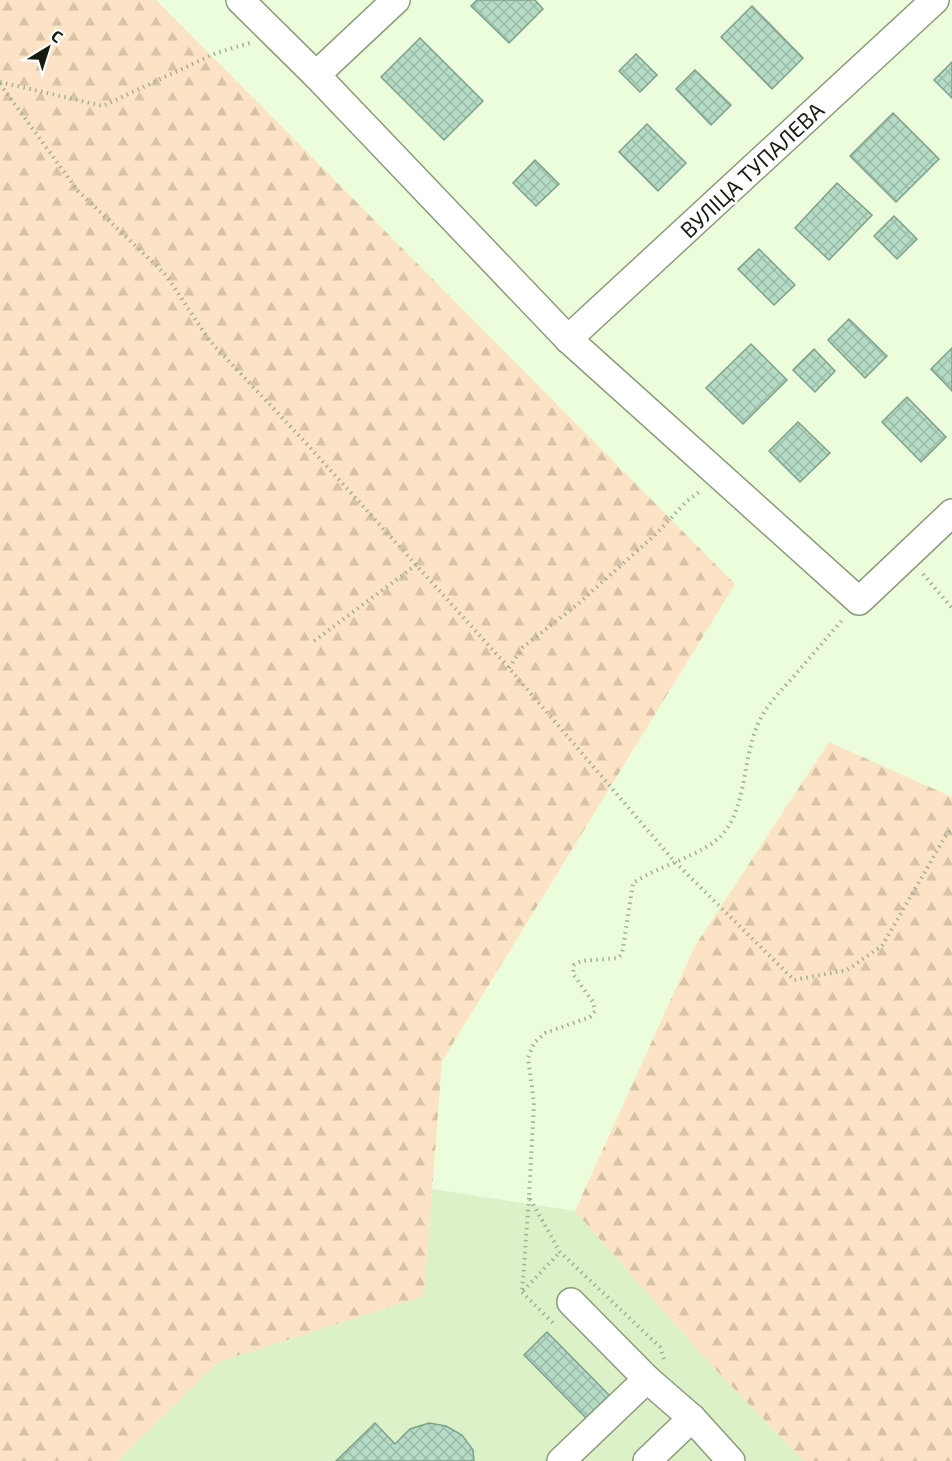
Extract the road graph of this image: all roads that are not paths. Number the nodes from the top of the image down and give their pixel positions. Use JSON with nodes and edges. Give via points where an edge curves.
{"nodes":[{"id":1,"x":240,"y":0,"type":"edge"},
{"id":2,"x":396,"y":0,"type":"edge"},
{"id":3,"x":936,"y":0,"type":"edge"},
{"id":4,"x":316,"y":75,"type":"junction"},
{"id":5,"x":568,"y":339,"type":"junction"},
{"id":6,"x":952,"y":513,"type":"edge"},
{"id":7,"x":571,"y":1302,"type":"dead end"},
{"id":8,"x":656,"y":1372,"type":"junction"},
{"id":9,"x":692,"y":1418,"type":"junction"},
{"id":10,"x":561,"y":1461,"type":"edge"},
{"id":11,"x":647,"y":1461,"type":"edge"},
{"id":12,"x":731,"y":1461,"type":"edge"}],
"edges":[{"from":1,"to":4,"type":"street"},
{"from":2,"to":4,"type":"street"},
{"from":3,"to":5,"type":"street","name":"ВУЛІЦА ТУПАЛЕВА"},
{"from":4,"to":5,"type":"street"},
{"from":5,"to":6,"type":"street","via":[[859,602]]},
{"from":7,"to":8,"type":"street"},
{"from":8,"to":9,"type":"street"},
{"from":8,"to":10,"type":"street"},
{"from":9,"to":11,"type":"street"},
{"from":9,"to":12,"type":"street"}]}
